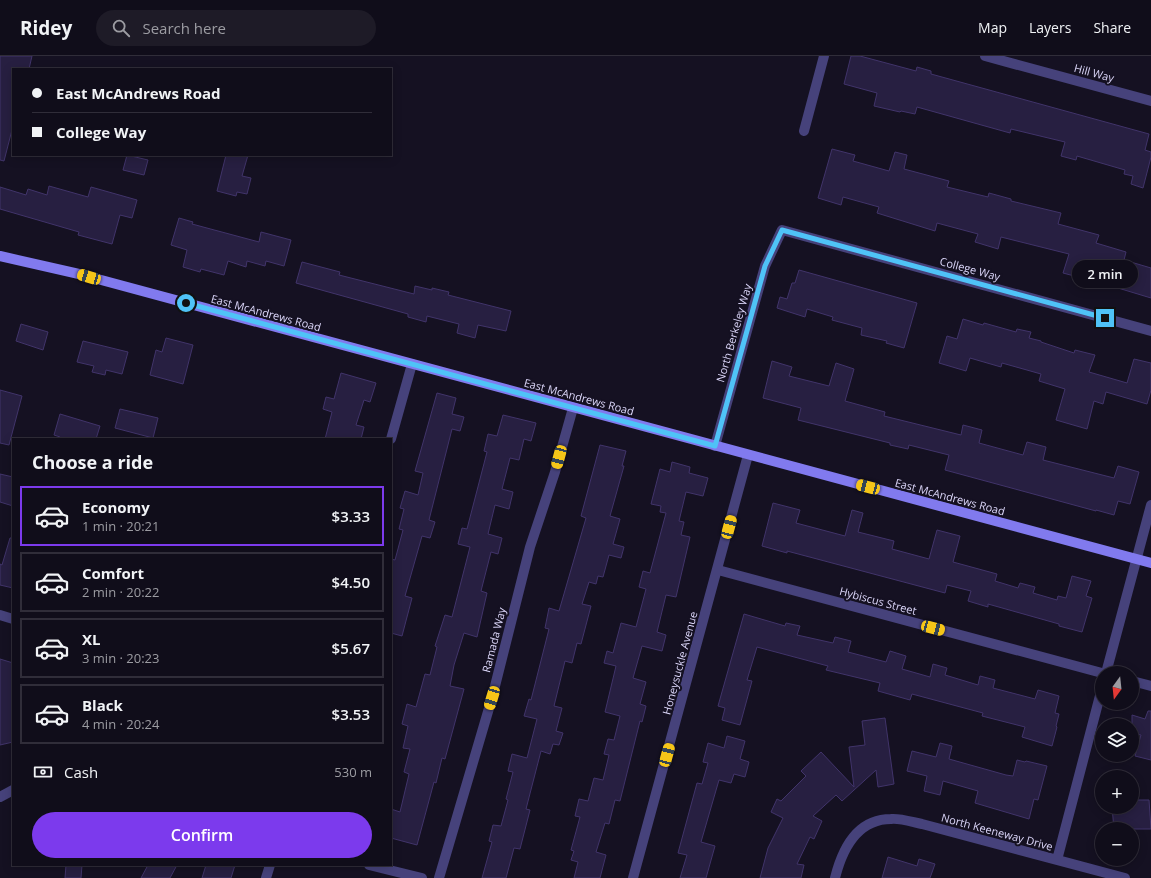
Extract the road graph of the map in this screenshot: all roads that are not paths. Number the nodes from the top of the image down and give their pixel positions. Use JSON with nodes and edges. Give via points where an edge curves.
{"nodes":[{"id":1,"x":824,"y":56,"type":"edge"},
{"id":2,"x":985,"y":56,"type":"edge"},
{"id":3,"x":1151,"y":100,"type":"edge"},
{"id":4,"x":804,"y":131,"type":"dead end"},
{"id":5,"x":782,"y":230,"type":"joint"},
{"id":6,"x":0,"y":256,"type":"edge"},
{"id":7,"x":1151,"y":331,"type":"edge"},
{"id":8,"x":412,"y":364,"type":"junction"},
{"id":9,"x":573,"y":408,"type":"junction"},
{"id":10,"x":391,"y":438,"type":"edge"},
{"id":11,"x":715,"y":446,"type":"junction"},
{"id":12,"x":748,"y":455,"type":"junction"},
{"id":13,"x":1151,"y":505,"type":"edge"},
{"id":14,"x":1136,"y":559,"type":"junction"},
{"id":15,"x":1151,"y":563,"type":"edge"},
{"id":16,"x":718,"y":570,"type":"junction"},
{"id":17,"x":0,"y":615,"type":"edge"},
{"id":18,"x":12,"y":619,"type":"edge"},
{"id":19,"x":1108,"y":666,"type":"edge"},
{"id":20,"x":1095,"y":671,"type":"edge"},
{"id":21,"x":1139,"y":683,"type":"edge"},
{"id":22,"x":1151,"y":686,"type":"edge"},
{"id":23,"x":1096,"y":710,"type":"edge"},
{"id":24,"x":12,"y":791,"type":"edge"},
{"id":25,"x":0,"y":797,"type":"edge"},
{"id":26,"x":1057,"y":860,"type":"junction"},
{"id":27,"x":270,"y":866,"type":"edge"},
{"id":28,"x":373,"y":866,"type":"edge"},
{"id":29,"x":266,"y":878,"type":"edge"},
{"id":30,"x":422,"y":878,"type":"edge"},
{"id":31,"x":439,"y":878,"type":"edge"},
{"id":32,"x":633,"y":878,"type":"edge"},
{"id":33,"x":835,"y":878,"type":"edge"},
{"id":34,"x":1125,"y":878,"type":"edge"}],
"edges":[{"from":1,"to":4,"type":"street"},
{"from":2,"to":3,"type":"street","name":"Hill Way"},
{"from":5,"to":7,"type":"street","name":"College Way"},
{"from":5,"to":11,"type":"street","name":"North Berkeley Way","via":[[765,266]]},
{"from":6,"to":8,"type":"main road","name":"East McAndrews Road","via":[[79,274]]},
{"from":8,"to":9,"type":"main road","name":"East McAndrews Road"},
{"from":8,"to":10,"type":"street"},
{"from":9,"to":11,"type":"main road","name":"East McAndrews Road"},
{"from":9,"to":31,"type":"street","name":"Ramada Way","via":[[530,547],[492,698]]},
{"from":11,"to":12,"type":"main road","name":"East McAndrews Road"},
{"from":12,"to":14,"type":"main road","name":"East McAndrews Road"},
{"from":12,"to":16,"type":"street","name":"Honeysuckle Avenue"},
{"from":13,"to":14,"type":"street"},
{"from":14,"to":15,"type":"main road","name":"East McAndrews Road"},
{"from":14,"to":19,"type":"street"},
{"from":16,"to":20,"type":"street","name":"Hybiscus Street"},
{"from":16,"to":32,"type":"street","name":"Honeysuckle Avenue"},
{"from":17,"to":18,"type":"street"},
{"from":21,"to":22,"type":"street"},
{"from":23,"to":26,"type":"street","name":"North Keeneway Drive"},
{"from":24,"to":25,"type":"street"},
{"from":26,"to":33,"type":"street","name":"North Keeneway Drive","via":[[890,818],[873,822],[851,838]]},
{"from":26,"to":34,"type":"street"},
{"from":27,"to":29,"type":"street"},
{"from":28,"to":30,"type":"street"}]}
